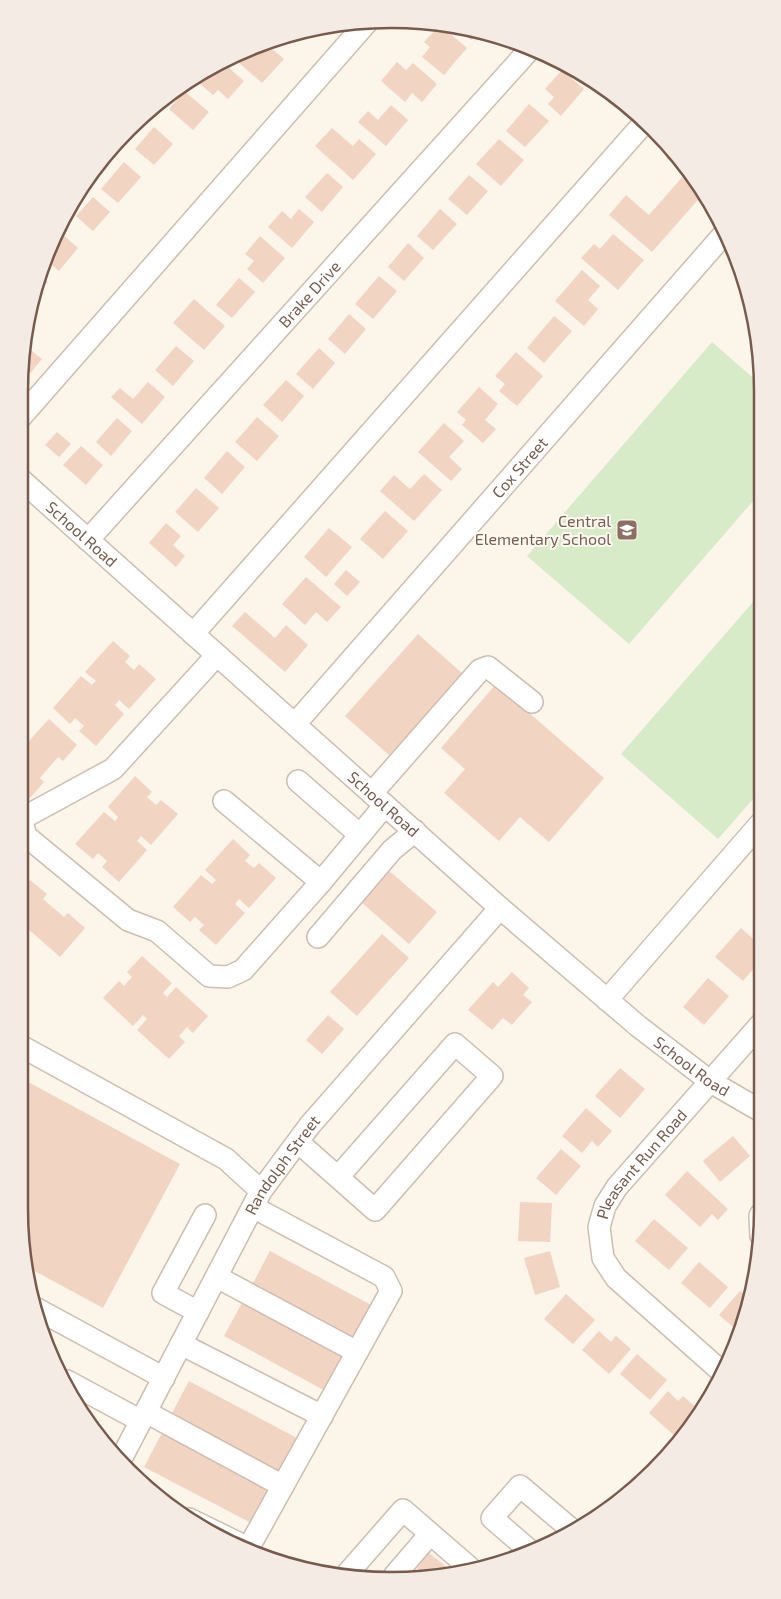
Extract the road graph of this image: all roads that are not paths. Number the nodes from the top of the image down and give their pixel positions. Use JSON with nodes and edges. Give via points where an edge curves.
{"nodes":[{"id":1,"x":361,"y":29,"type":"edge"},
{"id":2,"x":526,"y":54,"type":"edge"},
{"id":3,"x":640,"y":127,"type":"edge"},
{"id":4,"x":720,"y":239,"type":"edge"},
{"id":5,"x":28,"y":410,"type":"edge"},
{"id":6,"x":28,"y":486,"type":"edge"},
{"id":7,"x":88,"y":540,"type":"junction"},
{"id":8,"x":193,"y":634,"type":"junction"},
{"id":9,"x":217,"y":655,"type":"junction"},
{"id":10,"x":532,"y":702,"type":"dead end"},
{"id":11,"x":295,"y":724,"type":"junction"},
{"id":12,"x":298,"y":781,"type":"dead end"},
{"id":13,"x":378,"y":799,"type":"junction"},
{"id":14,"x":224,"y":801,"type":"dead end"},
{"id":15,"x":28,"y":814,"type":"edge"},
{"id":16,"x":415,"y":831,"type":"junction"},
{"id":17,"x":754,"y":831,"type":"edge"},
{"id":18,"x":360,"y":836,"type":"junction"},
{"id":19,"x":28,"y":838,"type":"edge"},
{"id":20,"x":321,"y":882,"type":"junction"},
{"id":21,"x":500,"y":908,"type":"junction"},
{"id":22,"x":318,"y":937,"type":"dead end"},
{"id":23,"x":607,"y":1000,"type":"junction"},
{"id":24,"x":754,"y":1032,"type":"edge"},
{"id":25,"x":28,"y":1051,"type":"edge"},
{"id":26,"x":711,"y":1082,"type":"junction"},
{"id":27,"x":754,"y":1107,"type":"edge"},
{"id":28,"x":298,"y":1142,"type":"junction"},
{"id":29,"x":338,"y":1177,"type":"junction"},
{"id":30,"x":257,"y":1199,"type":"junction"},
{"id":31,"x":205,"y":1215,"type":"dead end"},
{"id":32,"x":217,"y":1277,"type":"junction"},
{"id":33,"x":43,"y":1312,"type":"edge"},
{"id":34,"x":198,"y":1312,"type":"junction"},
{"id":35,"x":182,"y":1344,"type":"junction"},
{"id":36,"x":357,"y":1352,"type":"junction"},
{"id":37,"x":717,"y":1367,"type":"edge"},
{"id":38,"x":164,"y":1378,"type":"junction"},
{"id":39,"x":73,"y":1384,"type":"edge"},
{"id":40,"x":322,"y":1416,"type":"junction"},
{"id":41,"x":144,"y":1417,"type":"junction"},
{"id":42,"x":123,"y":1454,"type":"edge"},
{"id":43,"x":283,"y":1486,"type":"junction"},
{"id":44,"x":567,"y":1526,"type":"edge"},
{"id":45,"x":430,"y":1534,"type":"junction"},
{"id":46,"x":251,"y":1544,"type":"edge"},
{"id":47,"x":524,"y":1546,"type":"edge"},
{"id":48,"x":465,"y":1564,"type":"edge"},
{"id":49,"x":351,"y":1569,"type":"edge"},
{"id":50,"x":398,"y":1572,"type":"edge"}],
"edges":[{"from":1,"to":5,"type":"street"},
{"from":2,"to":7,"type":"street","name":"Brake Drive"},
{"from":3,"to":8,"type":"street"},
{"from":4,"to":11,"type":"street","name":"Cox Street"},
{"from":6,"to":7,"type":"street","name":"School Road"},
{"from":7,"to":8,"type":"street","name":"School Road"},
{"from":8,"to":9,"type":"street","name":"School Road"},
{"from":9,"to":11,"type":"street","name":"School Road"},
{"from":9,"to":15,"type":"street","via":[[113,769]]},
{"from":10,"to":13,"type":"street","via":[[488,668],[480,670]]},
{"from":11,"to":13,"type":"street","name":"School Road"},
{"from":12,"to":18,"type":"street"},
{"from":13,"to":16,"type":"street","name":"School Road"},
{"from":13,"to":18,"type":"street"},
{"from":14,"to":20,"type":"street"},
{"from":16,"to":21,"type":"street","name":"School Road"},
{"from":16,"to":22,"type":"street","via":[[392,850]]},
{"from":17,"to":23,"type":"street"},
{"from":18,"to":20,"type":"street"},
{"from":19,"to":20,"type":"street","via":[[128,920],[157,931],[209,976],[228,977],[243,970]]},
{"from":21,"to":23,"type":"street","name":"School Road"},
{"from":21,"to":28,"type":"street","name":"Randolph Street"},
{"from":23,"to":26,"type":"street","name":"School Road"},
{"from":24,"to":26,"type":"street","name":"Pleasant Run Road"},
{"from":25,"to":30,"type":"street","via":[[226,1159]]},
{"from":26,"to":27,"type":"street","name":"School Road"},
{"from":26,"to":37,"type":"street","name":"Pleasant Run Road","via":[[617,1187],[605,1206],[599,1227],[603,1258],[616,1278]]},
{"from":28,"to":29,"type":"street"},
{"from":28,"to":30,"type":"street","name":"Randolph Street"},
{"from":29,"to":29,"type":"street","via":[[375,1210],[492,1076],[455,1044]]},
{"from":30,"to":32,"type":"street","name":"Randolph Street"},
{"from":30,"to":36,"type":"street","via":[[384,1277],[390,1292]]},
{"from":31,"to":34,"type":"street","via":[[163,1293]]},
{"from":32,"to":34,"type":"street","name":"Randolph Street"},
{"from":32,"to":36,"type":"street"},
{"from":33,"to":38,"type":"street"},
{"from":34,"to":35,"type":"street","name":"Randolph Street"},
{"from":35,"to":38,"type":"street","name":"Randolph Street"},
{"from":35,"to":40,"type":"street"},
{"from":36,"to":40,"type":"street"},
{"from":38,"to":41,"type":"street","name":"Randolph Street"},
{"from":39,"to":41,"type":"street"},
{"from":40,"to":43,"type":"street"},
{"from":41,"to":42,"type":"street","name":"Randolph Street"},
{"from":41,"to":43,"type":"street"},
{"from":43,"to":46,"type":"street"},
{"from":44,"to":47,"type":"street","via":[[520,1486],[492,1518]]},
{"from":45,"to":48,"type":"street"},
{"from":45,"to":49,"type":"street","via":[[403,1510]]},
{"from":45,"to":50,"type":"street"}]}
